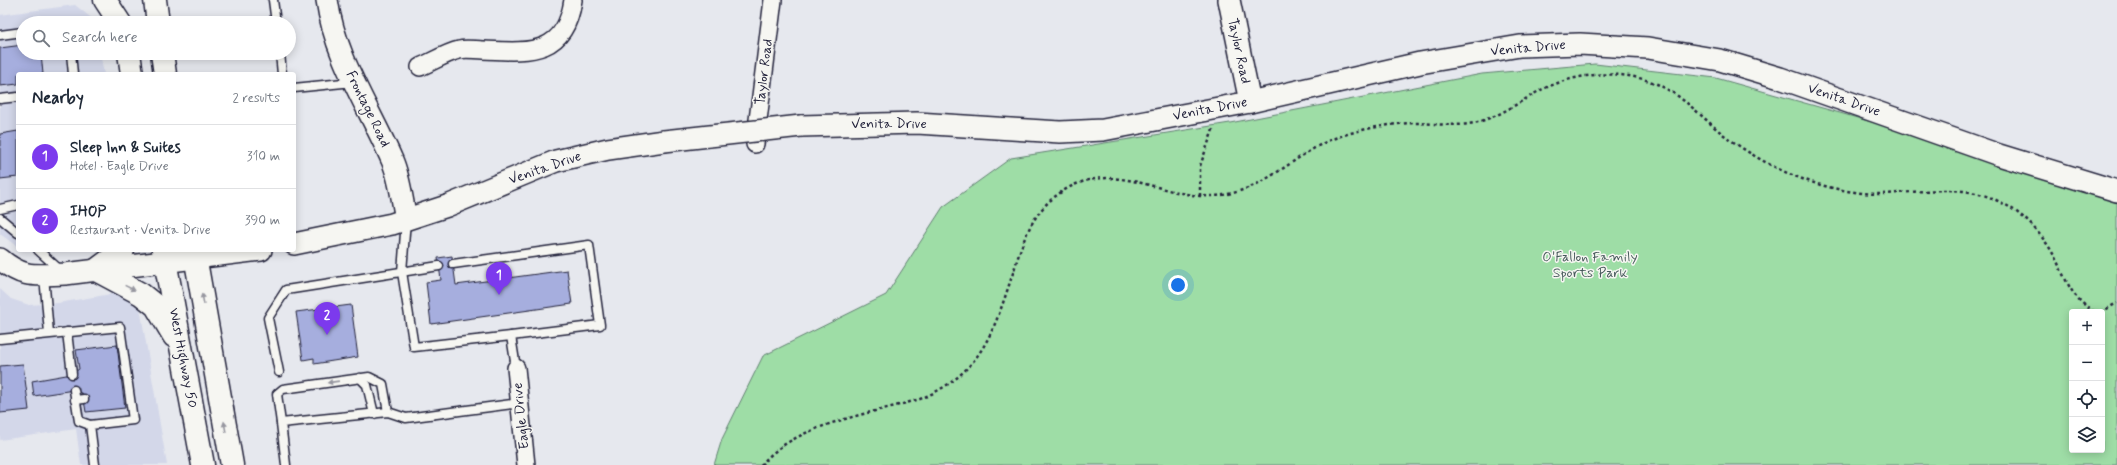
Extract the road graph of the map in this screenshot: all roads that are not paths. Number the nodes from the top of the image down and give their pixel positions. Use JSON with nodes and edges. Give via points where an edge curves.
{"nodes":[{"id":1,"x":104,"y":0,"type":"edge"},
{"id":2,"x":120,"y":0,"type":"edge"},
{"id":3,"x":154,"y":0,"type":"edge"},
{"id":4,"x":273,"y":0,"type":"edge"},
{"id":5,"x":327,"y":0,"type":"edge"},
{"id":6,"x":573,"y":0,"type":"edge"},
{"id":7,"x":774,"y":0,"type":"edge"},
{"id":8,"x":1229,"y":0,"type":"edge"},
{"id":9,"x":115,"y":16,"type":"edge"},
{"id":10,"x":123,"y":16,"type":"edge"},
{"id":11,"x":157,"y":16,"type":"edge"},
{"id":12,"x":275,"y":16,"type":"edge"},
{"id":13,"x":16,"y":33,"type":"edge"},
{"id":14,"x":0,"y":35,"type":"edge"},
{"id":15,"x":72,"y":60,"type":"edge"},
{"id":16,"x":130,"y":60,"type":"edge"},
{"id":17,"x":163,"y":60,"type":"edge"},
{"id":18,"x":281,"y":60,"type":"edge"},
{"id":19,"x":420,"y":67,"type":"dead end"},
{"id":20,"x":73,"y":72,"type":"edge"},
{"id":21,"x":132,"y":72,"type":"edge"},
{"id":22,"x":165,"y":72,"type":"edge"},
{"id":23,"x":282,"y":72,"type":"edge"},
{"id":24,"x":353,"y":82,"type":"junction"},
{"id":25,"x":296,"y":88,"type":"edge"},
{"id":26,"x":16,"y":97,"type":"edge"},
{"id":27,"x":0,"y":100,"type":"edge"},
{"id":28,"x":1250,"y":102,"type":"junction"},
{"id":29,"x":755,"y":144,"type":"dead end"},
{"id":30,"x":2117,"y":191,"type":"edge"},
{"id":31,"x":16,"y":205,"type":"edge"},
{"id":32,"x":0,"y":209,"type":"edge"},
{"id":33,"x":0,"y":218,"type":"edge"},
{"id":34,"x":406,"y":219,"type":"junction"},
{"id":35,"x":16,"y":231,"type":"edge"},
{"id":36,"x":296,"y":244,"type":"edge"},
{"id":37,"x":40,"y":252,"type":"edge"},
{"id":38,"x":120,"y":252,"type":"edge"},
{"id":39,"x":228,"y":252,"type":"edge"},
{"id":40,"x":195,"y":254,"type":"edge"},
{"id":41,"x":164,"y":256,"type":"edge"},
{"id":42,"x":1,"y":262,"type":"edge"},
{"id":43,"x":453,"y":264,"type":"dead end"},
{"id":44,"x":439,"y":266,"type":"dead end"},
{"id":45,"x":96,"y":270,"type":"junction"},
{"id":46,"x":402,"y":272,"type":"junction"},
{"id":47,"x":64,"y":274,"type":"junction"},
{"id":48,"x":44,"y":275,"type":"junction"},
{"id":49,"x":67,"y":332,"type":"junction"},
{"id":50,"x":49,"y":333,"type":"junction"},
{"id":51,"x":511,"y":336,"type":"junction"},
{"id":52,"x":0,"y":339,"type":"edge"},
{"id":53,"x":180,"y":347,"type":"junction"},
{"id":54,"x":516,"y":368,"type":"joint"},
{"id":55,"x":74,"y":371,"type":"dead end"},
{"id":56,"x":279,"y":372,"type":"dead end"},
{"id":57,"x":360,"y":378,"type":"junction"},
{"id":58,"x":74,"y":390,"type":"dead end"},
{"id":59,"x":84,"y":399,"type":"dead end"},
{"id":60,"x":75,"y":400,"type":"junction"},
{"id":61,"x":520,"y":403,"type":"junction"},
{"id":62,"x":388,"y":412,"type":"junction"},
{"id":63,"x":374,"y":414,"type":"junction"},
{"id":64,"x":281,"y":423,"type":"junction"},
{"id":65,"x":90,"y":425,"type":"junction"},
{"id":66,"x":95,"y":465,"type":"edge"},
{"id":67,"x":203,"y":465,"type":"edge"},
{"id":68,"x":232,"y":465,"type":"edge"},
{"id":69,"x":286,"y":465,"type":"edge"},
{"id":70,"x":526,"y":465,"type":"edge"}],
"edges":[{"from":1,"to":9,"type":"main road"},
{"from":2,"to":10,"type":"main road"},
{"from":3,"to":11,"type":"main road"},
{"from":4,"to":12,"type":"lane"},
{"from":5,"to":24,"type":"street","name":"Frontage Road","via":[[339,49]]},
{"from":6,"to":19,"type":"street","via":[[567,25],[558,38],[546,47],[531,51],[459,50]]},
{"from":7,"to":29,"type":"street","name":"Taylor Road"},
{"from":8,"to":28,"type":"street","name":"Taylor Road"},
{"from":13,"to":14,"type":"lane"},
{"from":15,"to":20,"type":"lane"},
{"from":16,"to":21,"type":"main road"},
{"from":17,"to":22,"type":"main road"},
{"from":18,"to":23,"type":"lane"},
{"from":24,"to":25,"type":"lane"},
{"from":24,"to":34,"type":"street","name":"Frontage Road","via":[[393,162]]},
{"from":26,"to":27,"type":"lane"},
{"from":28,"to":30,"type":"street","name":"Venita Drive","via":[[1420,63],[1520,46],[1580,44],[1648,48],[1720,60],[1780,78],[1999,155]]},
{"from":28,"to":34,"type":"street","name":"Venita Drive","bridge":true,"via":[[1103,130],[1060,132],[917,123],[801,126],[664,141],[608,149],[556,161],[447,206]]},
{"from":31,"to":32,"type":"lane"},
{"from":33,"to":35,"type":"lane"},
{"from":34,"to":36,"type":"street","name":"Venita Drive","via":[[340,236]]},
{"from":34,"to":46,"type":"lane"},
{"from":37,"to":47,"type":"lane"},
{"from":38,"to":45,"type":"main road"},
{"from":39,"to":40,"type":"street"},
{"from":40,"to":41,"type":"street"},
{"from":68,"to":40,"type":"main road","name":"West Highway 50","one_way":true},
{"from":41,"to":45,"type":"street"},
{"from":41,"to":53,"type":"main road","name":"West Highway 50"},
{"from":42,"to":48,"type":"street","via":[[22,274]]},
{"from":43,"to":51,"type":"lane","via":[[589,245],[600,325]]},
{"from":44,"to":46,"type":"lane"},
{"from":45,"to":47,"type":"street"},
{"from":45,"to":53,"type":"main road","one_way":true,"via":[[141,294],[156,306]]},
{"from":46,"to":51,"type":"lane","via":[[414,347]]},
{"from":46,"to":56,"type":"lane","via":[[286,290],[268,318]]},
{"from":47,"to":48,"type":"street"},
{"from":48,"to":50,"type":"lane"},
{"from":49,"to":50,"type":"lane"},
{"from":49,"to":55,"type":"lane"},
{"from":49,"to":65,"type":"lane","via":[[120,327],[126,394],[133,420]]},
{"from":50,"to":52,"type":"lane"},
{"from":51,"to":54,"type":"lane"},
{"from":53,"to":67,"type":"main road","name":"West Highway 50"},
{"from":54,"to":61,"type":"street","name":"Eagle Drive"},
{"from":57,"to":62,"type":"lane","via":[[369,377],[383,384]]},
{"from":57,"to":63,"type":"lane","via":[[367,385]]},
{"from":57,"to":64,"type":"lane","one_way":true,"via":[[283,389],[277,394]]},
{"from":58,"to":60,"type":"lane"},
{"from":59,"to":60,"type":"lane"},
{"from":60,"to":65,"type":"lane","via":[[79,421]]},
{"from":61,"to":62,"type":"lane","via":[[406,418]]},
{"from":61,"to":70,"type":"street","name":"Eagle Drive"},
{"from":62,"to":63,"type":"lane"},
{"from":63,"to":64,"type":"lane"},
{"from":64,"to":69,"type":"lane"},
{"from":65,"to":66,"type":"lane"}]}
